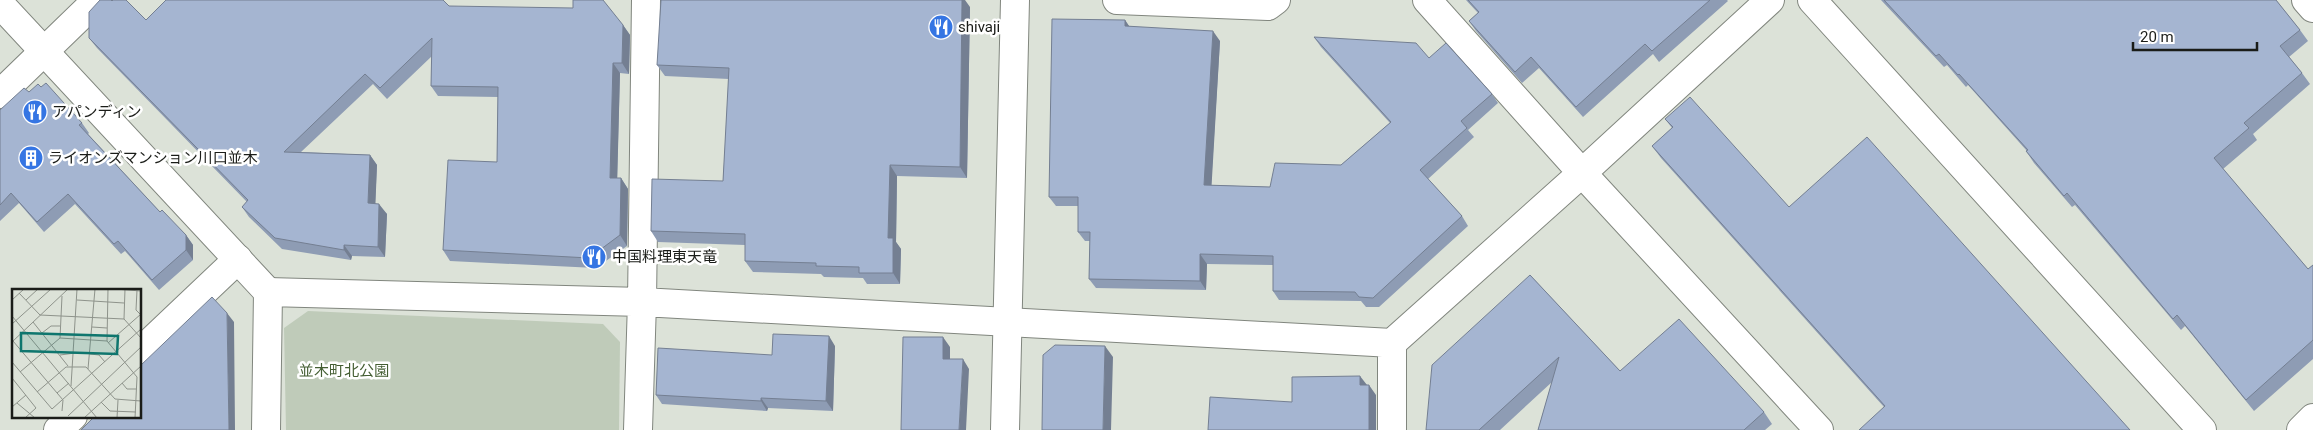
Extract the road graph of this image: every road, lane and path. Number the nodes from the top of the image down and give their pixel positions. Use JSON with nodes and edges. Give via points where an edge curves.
{"nodes":[{"id":1,"x":97,"y":0,"type":"edge"},
{"id":2,"x":646,"y":0,"type":"edge"},
{"id":3,"x":1015,"y":0,"type":"edge"},
{"id":4,"x":1116,"y":0,"type":"edge"},
{"id":5,"x":1276,"y":0,"type":"edge"},
{"id":6,"x":1427,"y":0,"type":"edge"},
{"id":7,"x":1770,"y":0,"type":"edge"},
{"id":8,"x":1812,"y":0,"type":"edge"},
{"id":9,"x":2306,"y":0,"type":"edge"},
{"id":10,"x":0,"y":4,"type":"edge"},
{"id":11,"x":2313,"y":8,"type":"edge"},
{"id":12,"x":44,"y":52,"type":"junction"},
{"id":13,"x":0,"y":94,"type":"edge"},
{"id":14,"x":1582,"y":173,"type":"junction"},
{"id":15,"x":238,"y":259,"type":"junction"},
{"id":16,"x":268,"y":292,"type":"junction"},
{"id":17,"x":642,"y":302,"type":"junction"},
{"id":18,"x":1007,"y":321,"type":"junction"},
{"id":19,"x":1392,"y":343,"type":"junction"},
{"id":20,"x":141,"y":351,"type":"edge"},
{"id":21,"x":70,"y":418,"type":"edge"},
{"id":22,"x":2313,"y":418,"type":"edge"},
{"id":23,"x":1816,"y":429,"type":"edge"},
{"id":24,"x":58,"y":430,"type":"edge"},
{"id":25,"x":266,"y":430,"type":"edge"},
{"id":26,"x":638,"y":430,"type":"edge"},
{"id":27,"x":1005,"y":430,"type":"edge"},
{"id":28,"x":1392,"y":430,"type":"edge"},
{"id":29,"x":2202,"y":430,"type":"edge"},
{"id":30,"x":2301,"y":430,"type":"edge"}],
"edges":[{"from":1,"to":12,"type":"street"},
{"from":2,"to":17,"type":"street"},
{"from":3,"to":18,"type":"street"},
{"from":4,"to":5,"type":"street","via":[[1268,6]]},
{"from":6,"to":14,"type":"street"},
{"from":7,"to":14,"type":"street"},
{"from":8,"to":29,"type":"street"},
{"from":9,"to":11,"type":"street"},
{"from":10,"to":12,"type":"street"},
{"from":12,"to":13,"type":"street"},
{"from":12,"to":15,"type":"street"},
{"from":14,"to":19,"type":"street"},
{"from":14,"to":23,"type":"street"},
{"from":15,"to":16,"type":"street"},
{"from":15,"to":20,"type":"street"},
{"from":16,"to":17,"type":"street"},
{"from":16,"to":25,"type":"street"},
{"from":17,"to":18,"type":"street"},
{"from":17,"to":26,"type":"street"},
{"from":18,"to":19,"type":"street"},
{"from":18,"to":27,"type":"street"},
{"from":19,"to":28,"type":"street"},
{"from":21,"to":24,"type":"street"},
{"from":22,"to":30,"type":"street"}]}
